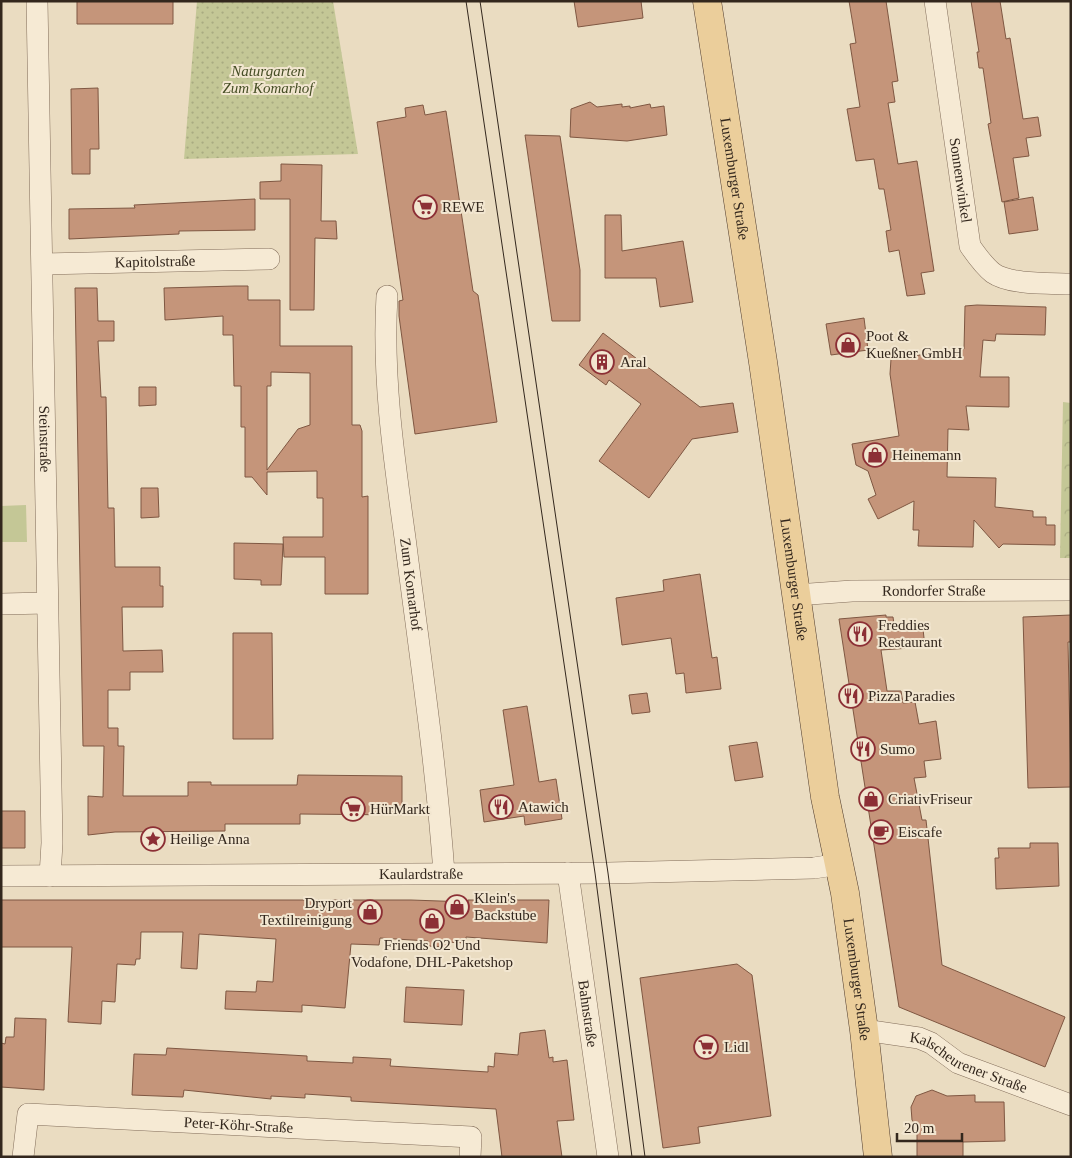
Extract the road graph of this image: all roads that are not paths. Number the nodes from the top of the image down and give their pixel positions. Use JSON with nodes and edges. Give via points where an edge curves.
{"nodes":[{"id":1,"x":37,"y":1,"type":"edge"},
{"id":2,"x":707,"y":1,"type":"edge"},
{"id":3,"x":935,"y":1,"type":"edge"},
{"id":4,"x":269,"y":258,"type":"dead end"},
{"id":5,"x":43,"y":264,"type":"junction"},
{"id":6,"x":1071,"y":284,"type":"edge"},
{"id":7,"x":387,"y":296,"type":"dead end"},
{"id":8,"x":1071,"y":590,"type":"edge"},
{"id":9,"x":796,"y":595,"type":"junction"},
{"id":10,"x":47,"y":603,"type":"junction"},
{"id":11,"x":1,"y":604,"type":"edge"},
{"id":12,"x":840,"y":864,"type":"junction"},
{"id":13,"x":568,"y":872,"type":"junction"},
{"id":14,"x":444,"y":873,"type":"junction"},
{"id":15,"x":1,"y":876,"type":"edge"},
{"id":16,"x":50,"y":876,"type":"junction"},
{"id":17,"x":864,"y":1030,"type":"junction"},
{"id":18,"x":1071,"y":1105,"type":"edge"},
{"id":19,"x":23,"y":1157,"type":"edge"},
{"id":20,"x":470,"y":1157,"type":"edge"},
{"id":21,"x":608,"y":1157,"type":"edge"},
{"id":22,"x":878,"y":1157,"type":"edge"}],
"edges":[{"from":1,"to":5,"type":"street","name":"Steinstraße"},
{"from":2,"to":9,"type":"main road","name":"Luxemburger Straße"},
{"from":3,"to":6,"type":"street","name":"Sonnenwinkel","via":[[970,246],[994,274],[1012,280]]},
{"from":4,"to":5,"type":"street","name":"Kapitolstraße"},
{"from":5,"to":10,"type":"street","name":"Steinstraße"},
{"from":7,"to":14,"type":"street","name":"Zum Komarhof","via":[[384,333],[396,466],[428,712]]},
{"from":8,"to":9,"type":"street","name":"Rondorfer Straße","via":[[852,591]]},
{"from":9,"to":12,"type":"main road","name":"Luxemburger Straße","via":[[825,798]]},
{"from":10,"to":11,"type":"street"},
{"from":10,"to":16,"type":"street","name":"Steinstraße"},
{"from":12,"to":13,"type":"street","name":"Kaulardstraße","via":[[814,868]]},
{"from":12,"to":17,"type":"main road","name":"Luxemburger Straße"},
{"from":13,"to":14,"type":"street","name":"Kaulardstraße"},
{"from":13,"to":21,"type":"street","name":"Bahnstraße"},
{"from":14,"to":16,"type":"street","name":"Kaulardstraße"},
{"from":15,"to":16,"type":"street","name":"Kaulardstraße"},
{"from":17,"to":18,"type":"street","name":"Kalscheurener Straße","via":[[919,1038],[958,1063]]},
{"from":17,"to":22,"type":"main road","name":"Luxemburger Straße"},
{"from":19,"to":20,"type":"street","name":"Peter-Köhr-Straße","via":[[28,1114],[471,1137]]}]}
